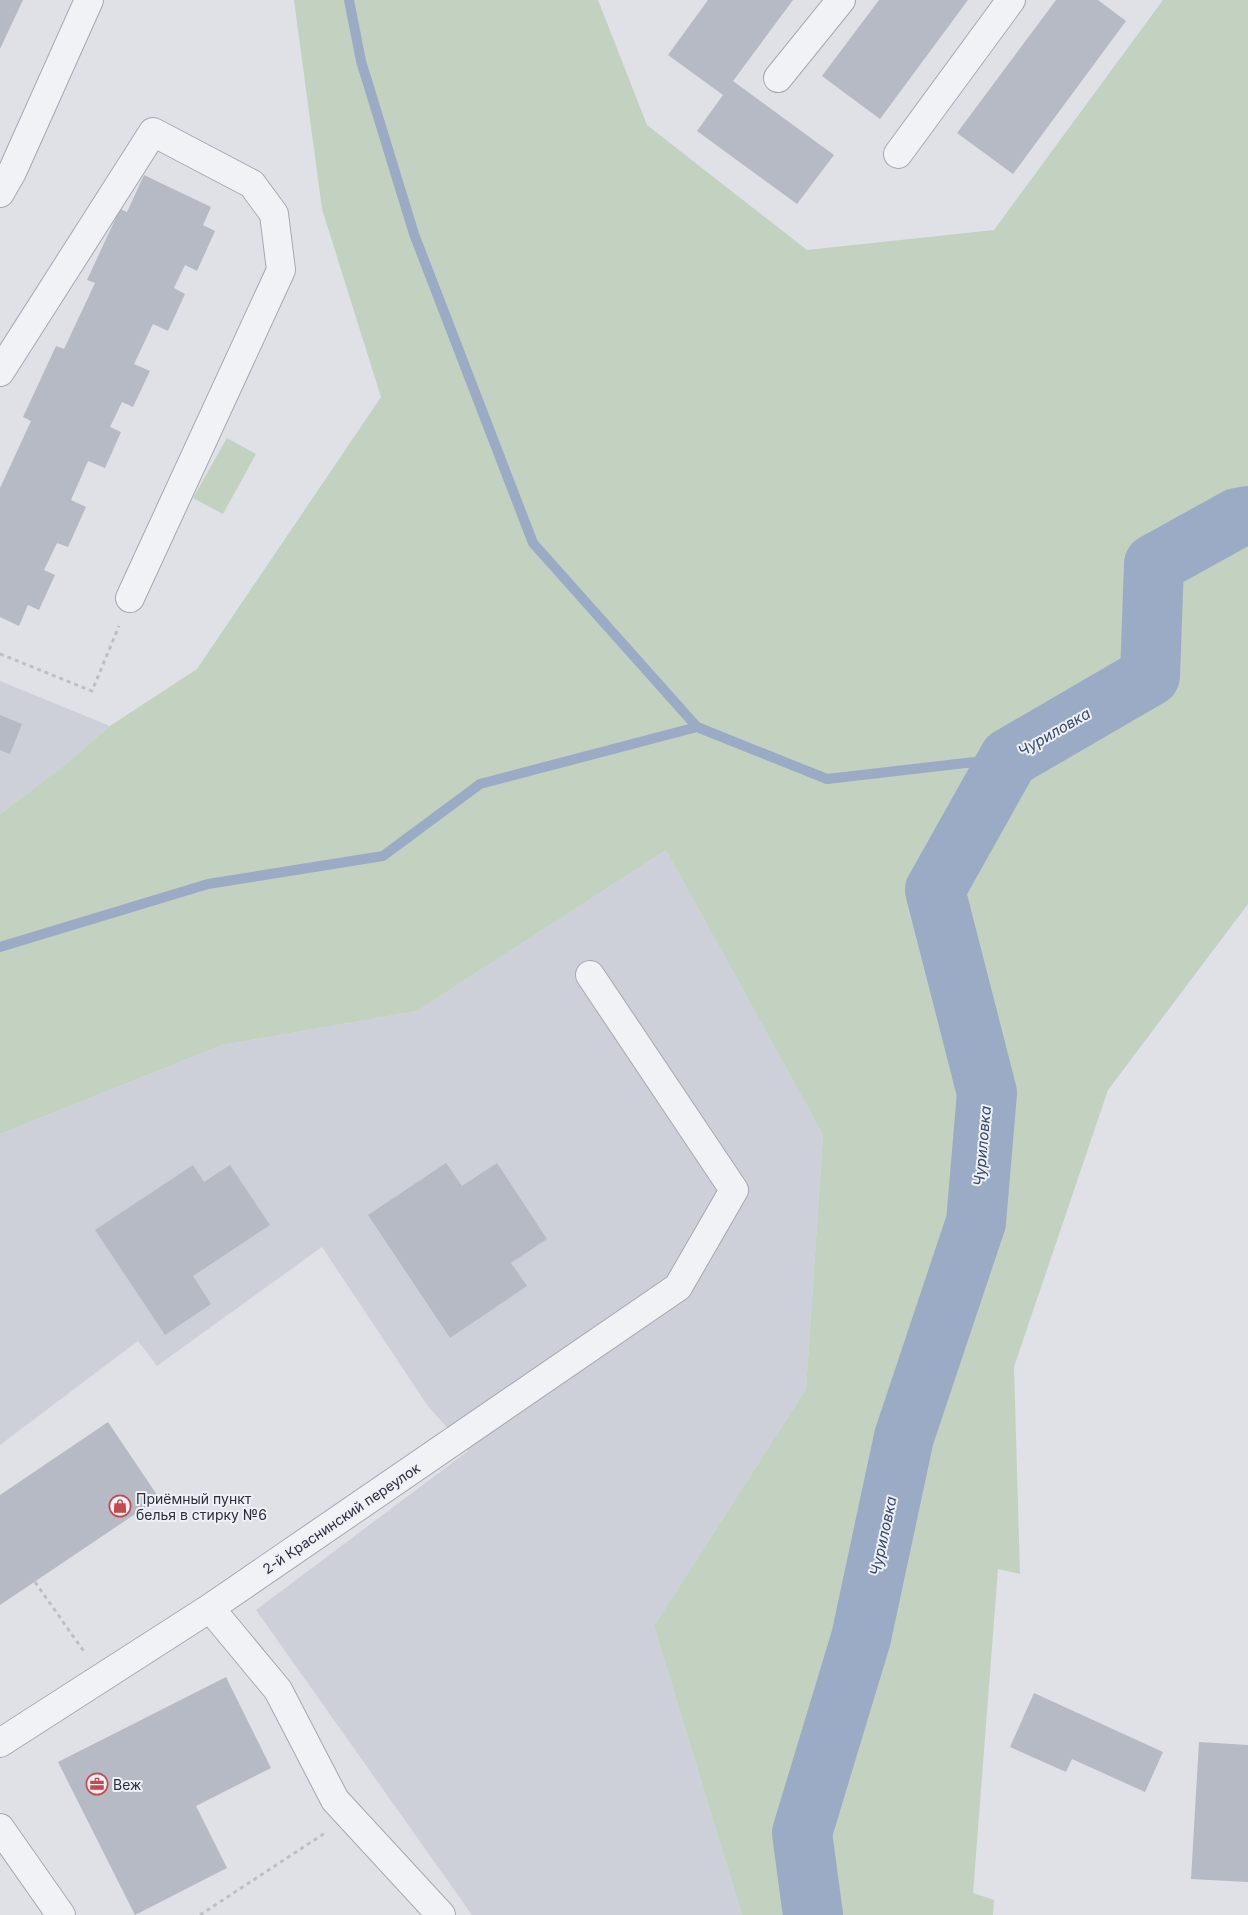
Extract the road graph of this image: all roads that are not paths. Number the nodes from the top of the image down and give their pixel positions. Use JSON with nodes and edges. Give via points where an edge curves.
{"nodes":[{"id":1,"x":89,"y":0,"type":"edge"},
{"id":2,"x":841,"y":0,"type":"edge"},
{"id":3,"x":1012,"y":0,"type":"edge"},
{"id":4,"x":778,"y":78,"type":"dead end"},
{"id":5,"x":898,"y":154,"type":"dead end"},
{"id":6,"x":0,"y":193,"type":"edge"},
{"id":7,"x":0,"y":372,"type":"edge"},
{"id":8,"x":130,"y":598,"type":"road end"},
{"id":9,"x":590,"y":975,"type":"dead end"},
{"id":10,"x":210,"y":1608,"type":"junction"},
{"id":11,"x":0,"y":1743,"type":"edge"},
{"id":12,"x":0,"y":1828,"type":"edge"},
{"id":13,"x":61,"y":1915,"type":"edge"},
{"id":14,"x":441,"y":1915,"type":"edge"}],
"edges":[{"from":1,"to":6,"type":"street"},
{"from":2,"to":4,"type":"street"},
{"from":3,"to":5,"type":"street"},
{"from":7,"to":8,"type":"street","via":[[153,132],[252,184],[274,214],[281,270]]},
{"from":9,"to":10,"type":"street","name":"2-й Краснинский переулок","via":[[734,1190],[678,1287]]},
{"from":10,"to":11,"type":"street","name":"2-й Краснинский переулок"},
{"from":10,"to":14,"type":"street","via":[[278,1690],[335,1800]]},
{"from":12,"to":13,"type":"street"}]}
